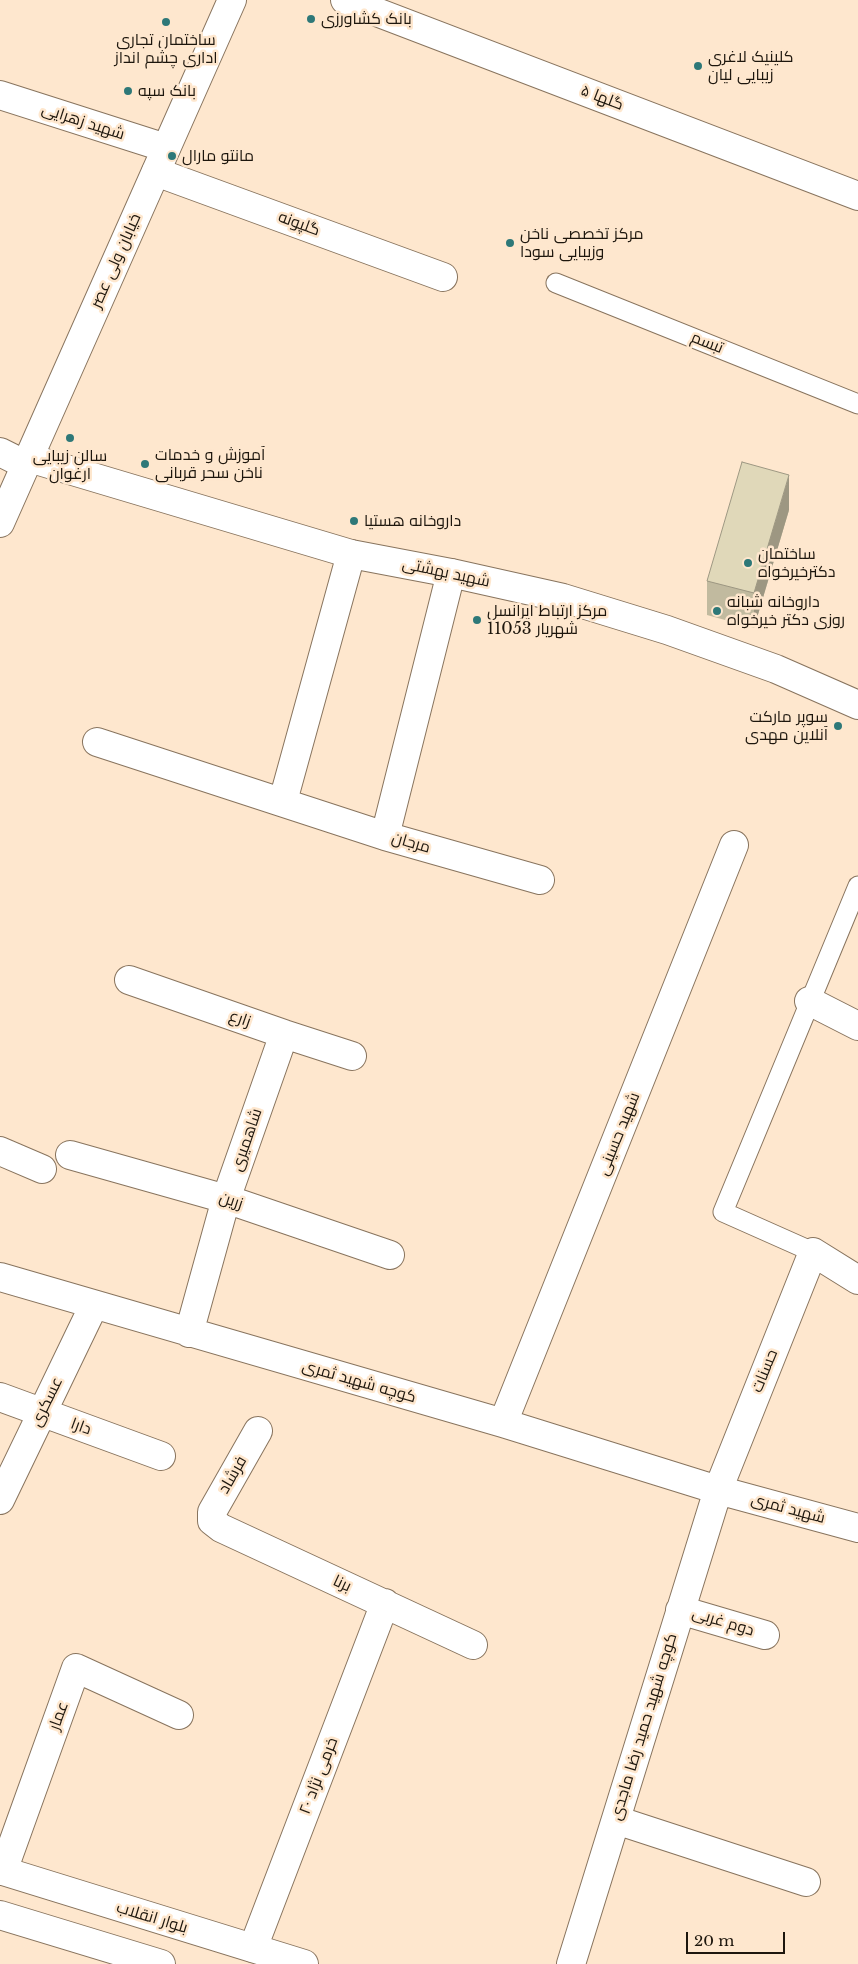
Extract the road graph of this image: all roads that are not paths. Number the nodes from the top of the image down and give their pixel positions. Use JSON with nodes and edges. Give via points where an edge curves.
{"nodes":[{"id":1,"x":345,"y":0,"type":"edge"},
{"id":2,"x":227,"y":4,"type":"edge"},
{"id":3,"x":0,"y":95,"type":"edge"},
{"id":4,"x":161,"y":160,"type":"junction"},
{"id":5,"x":858,"y":196,"type":"edge"},
{"id":6,"x":443,"y":276,"type":"dead end"},
{"id":7,"x":556,"y":283,"type":"dead end"},
{"id":8,"x":858,"y":404,"type":"edge"},
{"id":9,"x":0,"y":452,"type":"edge"},
{"id":10,"x":27,"y":462,"type":"junction"},
{"id":11,"x":0,"y":523,"type":"edge"},
{"id":12,"x":351,"y":554,"type":"junction"},
{"id":13,"x":451,"y":573,"type":"junction"},
{"id":14,"x":858,"y":705,"type":"edge"},
{"id":15,"x":96,"y":742,"type":"dead end"},
{"id":16,"x":282,"y":801,"type":"junction"},
{"id":17,"x":385,"y":836,"type":"junction"},
{"id":18,"x":734,"y":845,"type":"dead end"},
{"id":19,"x":540,"y":880,"type":"dead end"},
{"id":20,"x":858,"y":886,"type":"edge"},
{"id":21,"x":129,"y":980,"type":"dead end"},
{"id":22,"x":809,"y":1002,"type":"junction"},
{"id":23,"x":858,"y":1026,"type":"edge"},
{"id":24,"x":284,"y":1034,"type":"junction"},
{"id":25,"x":352,"y":1056,"type":"dead end"},
{"id":26,"x":0,"y":1152,"type":"edge"},
{"id":27,"x":70,"y":1154,"type":"dead end"},
{"id":28,"x":42,"y":1169,"type":"dead end"},
{"id":29,"x":226,"y":1199,"type":"junction"},
{"id":30,"x":813,"y":1252,"type":"junction"},
{"id":31,"x":390,"y":1255,"type":"dead end"},
{"id":32,"x":0,"y":1277,"type":"edge"},
{"id":33,"x":858,"y":1280,"type":"edge"},
{"id":34,"x":94,"y":1305,"type":"junction"},
{"id":35,"x":189,"y":1333,"type":"junction"},
{"id":36,"x":0,"y":1397,"type":"edge"},
{"id":37,"x":42,"y":1412,"type":"junction"},
{"id":38,"x":503,"y":1424,"type":"junction"},
{"id":39,"x":258,"y":1431,"type":"dead end"},
{"id":40,"x":161,"y":1456,"type":"dead end"},
{"id":41,"x":718,"y":1490,"type":"junction"},
{"id":42,"x":0,"y":1500,"type":"edge"},
{"id":43,"x":212,"y":1522,"type":"joint"},
{"id":44,"x":858,"y":1528,"type":"edge"},
{"id":45,"x":385,"y":1604,"type":"junction"},
{"id":46,"x":680,"y":1610,"type":"junction"},
{"id":47,"x":765,"y":1635,"type":"dead end"},
{"id":48,"x":473,"y":1645,"type":"dead end"},
{"id":49,"x":179,"y":1715,"type":"dead end"},
{"id":50,"x":616,"y":1820,"type":"junction"},
{"id":51,"x":1,"y":1871,"type":"edge"},
{"id":52,"x":806,"y":1882,"type":"dead end"},
{"id":53,"x":0,"y":1915,"type":"edge"},
{"id":54,"x":253,"y":1948,"type":"junction"},
{"id":55,"x":161,"y":1964,"type":"edge"},
{"id":56,"x":304,"y":1964,"type":"edge"},
{"id":57,"x":570,"y":1964,"type":"edge"}],
"edges":[{"from":1,"to":5,"type":"street","name":"گلها ۵"},
{"from":2,"to":4,"type":"street","name":"خیابان ولی عصر"},
{"from":3,"to":4,"type":"street","name":"شهید زهرایی"},
{"from":4,"to":6,"type":"street","name":"گلپونه"},
{"from":4,"to":10,"type":"street","name":"خیابان ولی عصر"},
{"from":7,"to":8,"type":"lane","name":"تبسم"},
{"from":9,"to":10,"type":"street","name":"شهید بهشتی"},
{"from":10,"to":11,"type":"street","name":"خیابان ولی عصر"},
{"from":10,"to":12,"type":"street","name":"شهید بهشتی"},
{"from":12,"to":13,"type":"street","name":"شهید بهشتی"},
{"from":12,"to":16,"type":"street"},
{"from":13,"to":14,"type":"street","name":"شهید بهشتی","via":[[563,598],[668,630],[776,669]]},
{"from":13,"to":17,"type":"street"},
{"from":15,"to":16,"type":"street"},
{"from":16,"to":17,"type":"street","name":"مرجان"},
{"from":17,"to":19,"type":"street","name":"مرجان"},
{"from":18,"to":38,"type":"street","name":"شهید حسینی"},
{"from":20,"to":22,"type":"lane"},
{"from":21,"to":24,"type":"street","name":"زارع"},
{"from":22,"to":23,"type":"street"},
{"from":22,"to":30,"type":"lane","via":[[723,1212]]},
{"from":24,"to":25,"type":"street","name":"زارع"},
{"from":24,"to":29,"type":"street","name":"شاهمیری"},
{"from":26,"to":28,"type":"street"},
{"from":27,"to":29,"type":"street","name":"زرین"},
{"from":29,"to":31,"type":"street","name":"زرین"},
{"from":29,"to":35,"type":"street","name":"شاهمیری"},
{"from":30,"to":33,"type":"street"},
{"from":30,"to":41,"type":"street","name":"حسنات"},
{"from":32,"to":34,"type":"street","name":"کوچه شهید ثمری"},
{"from":34,"to":35,"type":"street","name":"کوچه شهید ثمری"},
{"from":34,"to":37,"type":"street","name":"عسکری"},
{"from":35,"to":38,"type":"street","name":"کوچه شهید ثمری"},
{"from":36,"to":37,"type":"street","name":"دارا"},
{"from":37,"to":40,"type":"street","name":"دارا"},
{"from":37,"to":42,"type":"street","name":"عسکری"},
{"from":38,"to":41,"type":"street","name":"کوچه شهید ثمری"},
{"from":39,"to":43,"type":"street","name":"فرشاد","via":[[212,1512]]},
{"from":41,"to":44,"type":"street","name":"شهید ثمری"},
{"from":41,"to":46,"type":"street","name":"کوچه شهید حمید رضا ماجدی"},
{"from":43,"to":45,"type":"street","name":"برنا"},
{"from":45,"to":48,"type":"street","name":"برنا"},
{"from":45,"to":54,"type":"street","name":"خرمی نژاد ۲۰"},
{"from":46,"to":47,"type":"street","name":"دوم غربی"},
{"from":46,"to":50,"type":"street","name":"کوچه شهید حمید رضا ماجدی"},
{"from":49,"to":51,"type":"street","name":"عمار","via":[[76,1668]]},
{"from":50,"to":52,"type":"street"},
{"from":50,"to":57,"type":"street","name":"کوچه شهید حمید رضا ماجدی"},
{"from":51,"to":54,"type":"street","name":"بلوار انقلاب"},
{"from":53,"to":55,"type":"street"},
{"from":54,"to":56,"type":"street","name":"بلوار انقلاب"}]}
